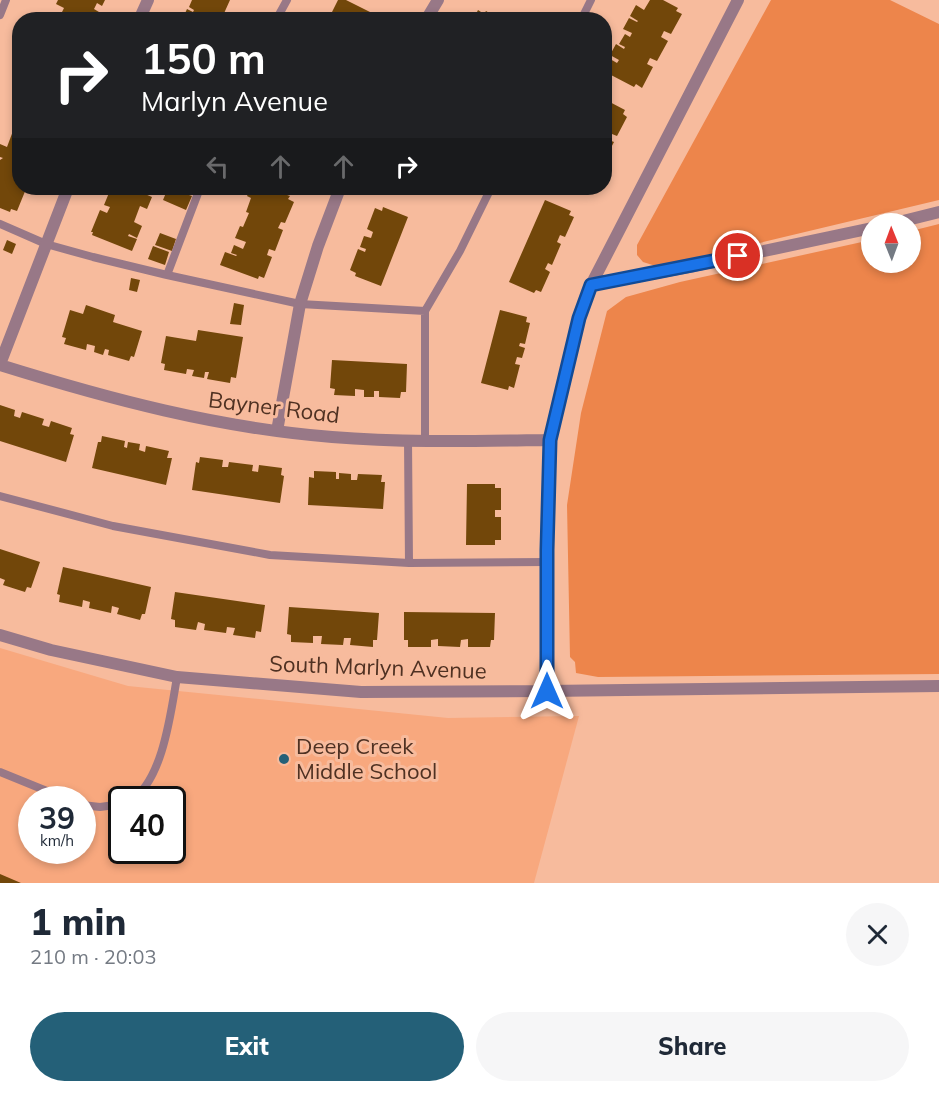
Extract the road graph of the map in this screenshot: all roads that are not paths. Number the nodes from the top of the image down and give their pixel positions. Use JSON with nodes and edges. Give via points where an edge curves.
{"nodes":[{"id":1,"x":6,"y":0,"type":"edge"},
{"id":2,"x":738,"y":0,"type":"edge"},
{"id":3,"x":0,"y":15,"type":"edge"},
{"id":4,"x":65,"y":195,"type":"edge"},
{"id":5,"x":197,"y":195,"type":"edge"},
{"id":6,"x":337,"y":195,"type":"edge"},
{"id":7,"x":488,"y":195,"type":"edge"},
{"id":8,"x":939,"y":212,"type":"edge"},
{"id":9,"x":921,"y":216,"type":"edge"},
{"id":10,"x":0,"y":225,"type":"edge"},
{"id":11,"x":861,"y":230,"type":"edge"},
{"id":12,"x":46,"y":243,"type":"junction"},
{"id":13,"x":168,"y":275,"type":"junction"},
{"id":14,"x":591,"y":285,"type":"junction"},
{"id":15,"x":300,"y":304,"type":"junction"},
{"id":16,"x":425,"y":311,"type":"junction"},
{"id":17,"x":0,"y":365,"type":"edge"},
{"id":18,"x":278,"y":431,"type":"junction"},
{"id":19,"x":408,"y":440,"type":"junction"},
{"id":20,"x":424,"y":440,"type":"junction"},
{"id":21,"x":550,"y":440,"type":"junction"},
{"id":22,"x":0,"y":496,"type":"edge"},
{"id":23,"x":547,"y":562,"type":"junction"},
{"id":24,"x":409,"y":563,"type":"junction"},
{"id":25,"x":0,"y":635,"type":"edge"},
{"id":26,"x":177,"y":677,"type":"junction"},
{"id":27,"x":939,"y":686,"type":"edge"},
{"id":28,"x":547,"y":691,"type":"junction"},
{"id":29,"x":0,"y":772,"type":"edge"},
{"id":30,"x":34,"y":786,"type":"edge"},
{"id":31,"x":145,"y":786,"type":"edge"}],
"edges":[{"from":1,"to":3,"type":"lane"},
{"from":2,"to":14,"type":"street"},
{"from":4,"to":12,"type":"street"},
{"from":5,"to":13,"type":"lane"},
{"from":6,"to":15,"type":"street"},
{"from":7,"to":16,"type":"lane"},
{"from":8,"to":9,"type":"street"},
{"from":10,"to":12,"type":"lane"},
{"from":11,"to":14,"type":"street"},
{"from":12,"to":13,"type":"lane"},
{"from":12,"to":17,"type":"street"},
{"from":13,"to":15,"type":"lane"},
{"from":14,"to":21,"type":"street","via":[[579,318]]},
{"from":15,"to":16,"type":"lane"},
{"from":15,"to":18,"type":"street"},
{"from":16,"to":20,"type":"lane"},
{"from":17,"to":18,"type":"street","name":"Bayner Road","via":[[131,404]]},
{"from":18,"to":19,"type":"street","name":"Bayner Road"},
{"from":19,"to":20,"type":"street","name":"Bayner Road"},
{"from":19,"to":24,"type":"lane"},
{"from":20,"to":21,"type":"street","name":"Bayner Road"},
{"from":21,"to":23,"type":"street"},
{"from":22,"to":24,"type":"lane","via":[[113,526],[259,553]]},
{"from":23,"to":24,"type":"lane"},
{"from":23,"to":28,"type":"street"},
{"from":25,"to":26,"type":"street","name":"South Marlyn Avenue"},
{"from":26,"to":28,"type":"street","name":"South Marlyn Avenue","via":[[361,692]]},
{"from":26,"to":31,"type":"lane","via":[[166,738]]},
{"from":27,"to":28,"type":"street","name":"South Marlyn Avenue"},
{"from":29,"to":30,"type":"lane"}]}
